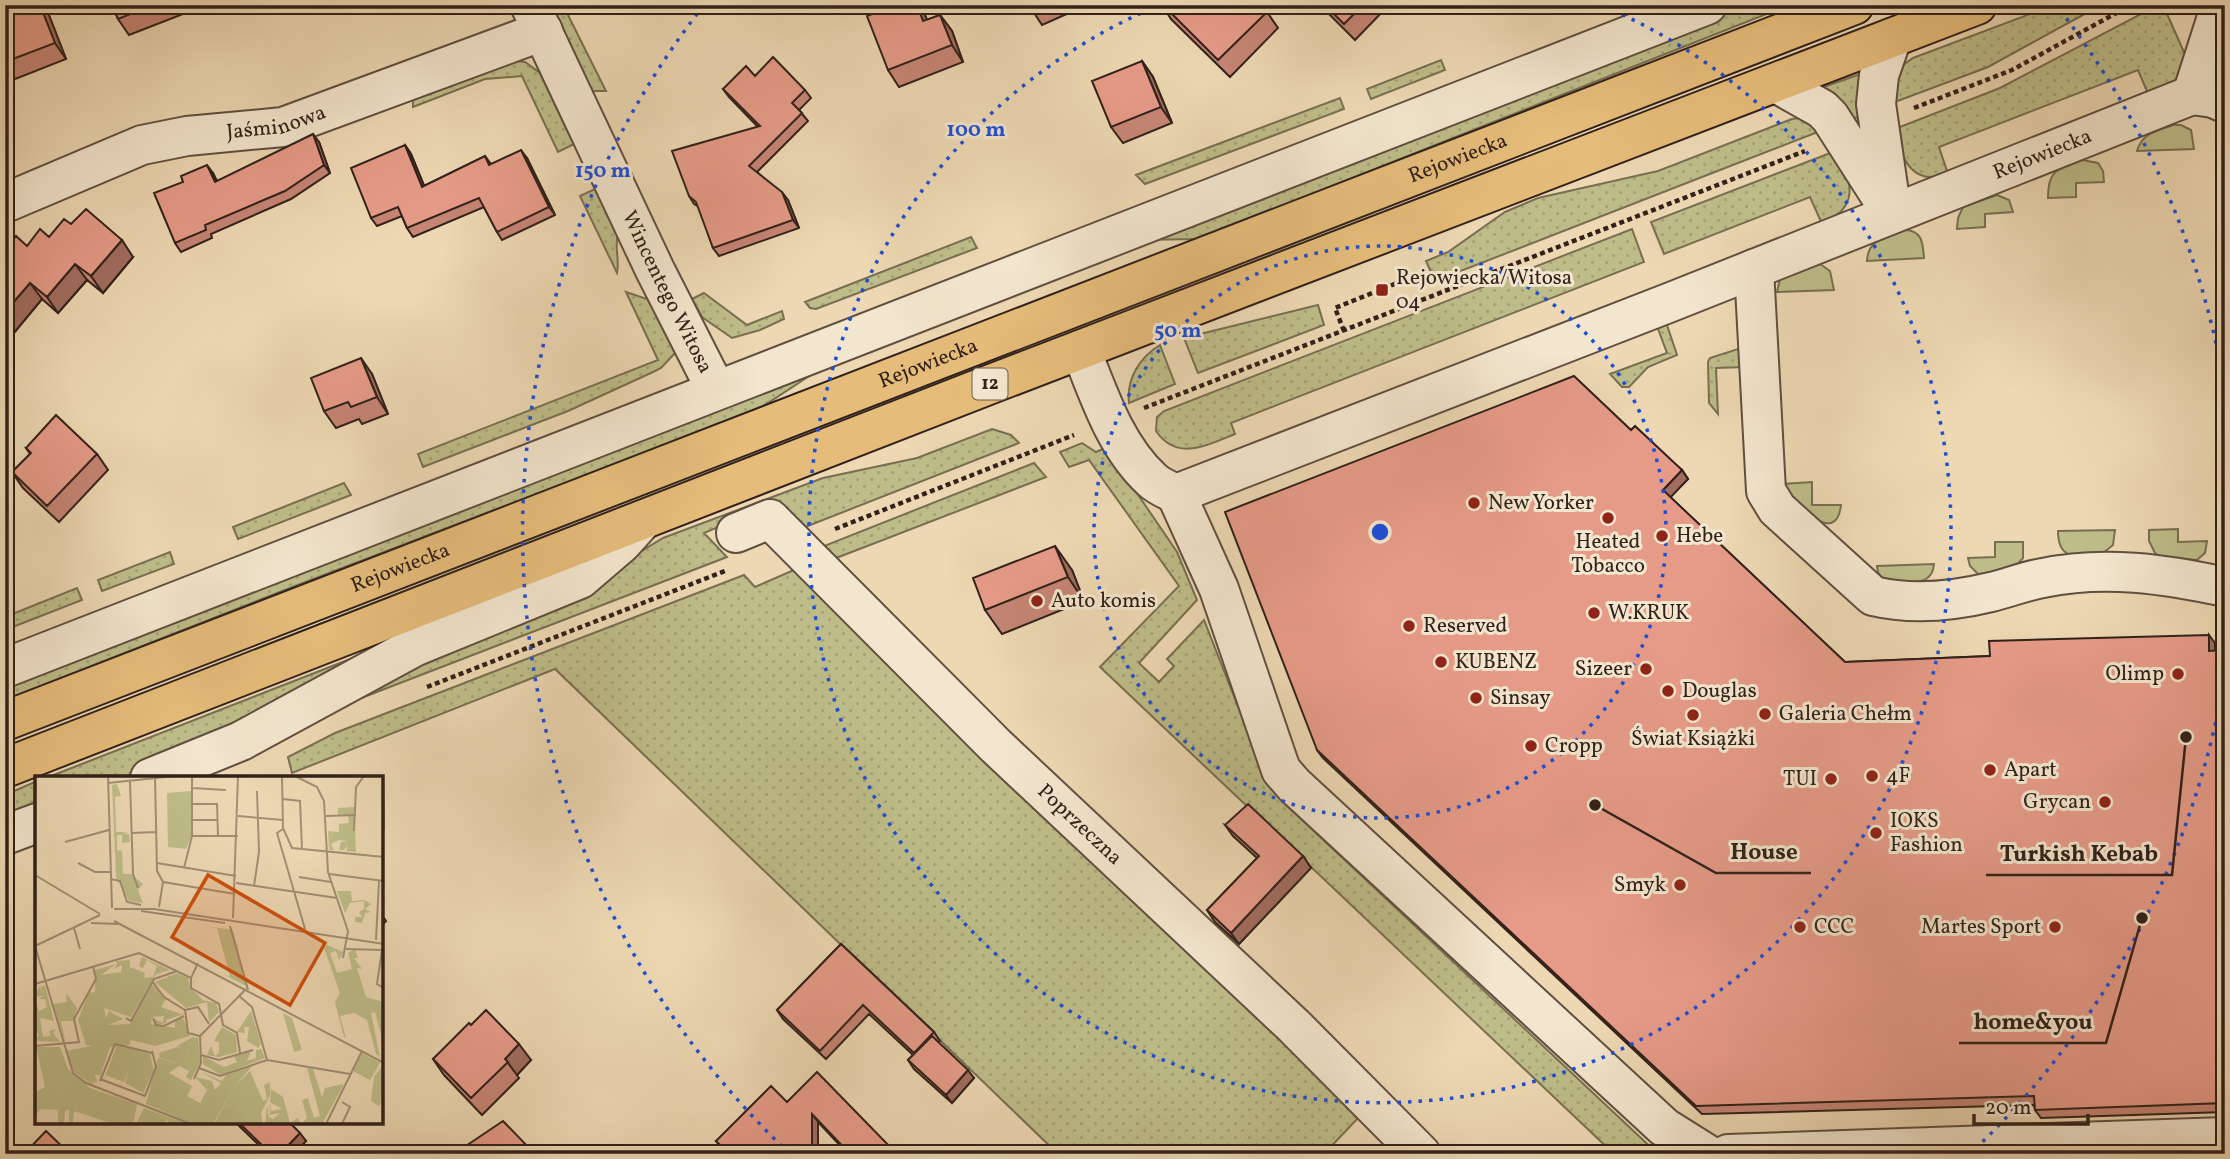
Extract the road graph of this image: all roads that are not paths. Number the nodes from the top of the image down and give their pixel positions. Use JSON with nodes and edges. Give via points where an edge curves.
{"nodes":[{"id":1,"x":1707,"y":5,"type":"edge"},
{"id":2,"x":1854,"y":5,"type":"edge"},
{"id":3,"x":1977,"y":5,"type":"edge"},
{"id":4,"x":2225,"y":9,"type":"edge"},
{"id":5,"x":537,"y":18,"type":"edge"},
{"id":6,"x":1892,"y":38,"type":"junction"},
{"id":7,"x":1776,"y":83,"type":"junction"},
{"id":8,"x":2209,"y":99,"type":"edge"},
{"id":9,"x":5,"y":203,"type":"edge"},
{"id":10,"x":1892,"y":214,"type":"junction"},
{"id":11,"x":1754,"y":269,"type":"junction"},
{"id":12,"x":1081,"y":350,"type":"junction"},
{"id":13,"x":715,"y":388,"type":"junction"},
{"id":14,"x":1176,"y":494,"type":"junction"},
{"id":15,"x":641,"y":522,"type":"junction"},
{"id":16,"x":734,"y":551,"type":"road end"},
{"id":17,"x":2225,"y":587,"type":"edge"},
{"id":18,"x":5,"y":668,"type":"edge"},
{"id":19,"x":5,"y":721,"type":"edge"},
{"id":20,"x":5,"y":768,"type":"edge"},
{"id":21,"x":155,"y":776,"type":"edge"},
{"id":22,"x":35,"y":824,"type":"edge"},
{"id":23,"x":5,"y":835,"type":"edge"},
{"id":24,"x":2225,"y":1137,"type":"edge"},
{"id":25,"x":1421,"y":1154,"type":"edge"},
{"id":26,"x":1707,"y":1154,"type":"edge"},
{"id":27,"x":1728,"y":1154,"type":"edge"}],
"edges":[{"from":1,"to":13,"type":"street"},
{"from":2,"to":19,"type":"highway","name":"Rejowiecka","number":"12"},
{"from":3,"to":6,"type":"highway","name":"Rejowiecka","number":"12"},
{"from":4,"to":8,"type":"street","name":"Rejowiecka","via":[[2217,17]]},
{"from":5,"to":9,"type":"street","name":"Jaśminowa","via":[[283,127],[142,145]]},
{"from":5,"to":13,"type":"street","name":"Wincentego Witosa"},
{"from":6,"to":7,"type":"highway","name":"Rejowiecka","number":"12"},
{"from":6,"to":10,"type":"street","via":[[1879,75],[1876,104]]},
{"from":7,"to":10,"type":"street","via":[[1830,117]]},
{"from":7,"to":12,"type":"highway","name":"Rejowiecka","number":"12"},
{"from":8,"to":10,"type":"street","name":"Rejowiecka"},
{"from":10,"to":11,"type":"street","name":"Rejowiecka"},
{"from":11,"to":14,"type":"street","name":"Rejowiecka"},
{"from":11,"to":17,"type":"street","via":[[1766,491],[1777,509],[1873,597],[1953,599],[2091,571],[2186,578]]},
{"from":12,"to":14,"type":"street","via":[[1109,421],[1130,454],[1153,482]]},
{"from":12,"to":15,"type":"highway","name":"Rejowiecka","number":"12"},
{"from":13,"to":18,"type":"street"},
{"from":14,"to":26,"type":"street","via":[[1219,589],[1282,769],[1294,785],[1664,1127]]},
{"from":15,"to":20,"type":"highway","name":"Rejowiecka","number":"12"},
{"from":15,"to":21,"type":"street","name":"Rejowiecka","via":[[580,579],[414,647],[241,741]]},
{"from":16,"to":25,"type":"street","name":"Poprzeczna","via":[[770,519],[996,746],[1294,1026]]},
{"from":22,"to":23,"type":"street"},
{"from":24,"to":27,"type":"street"}]}
